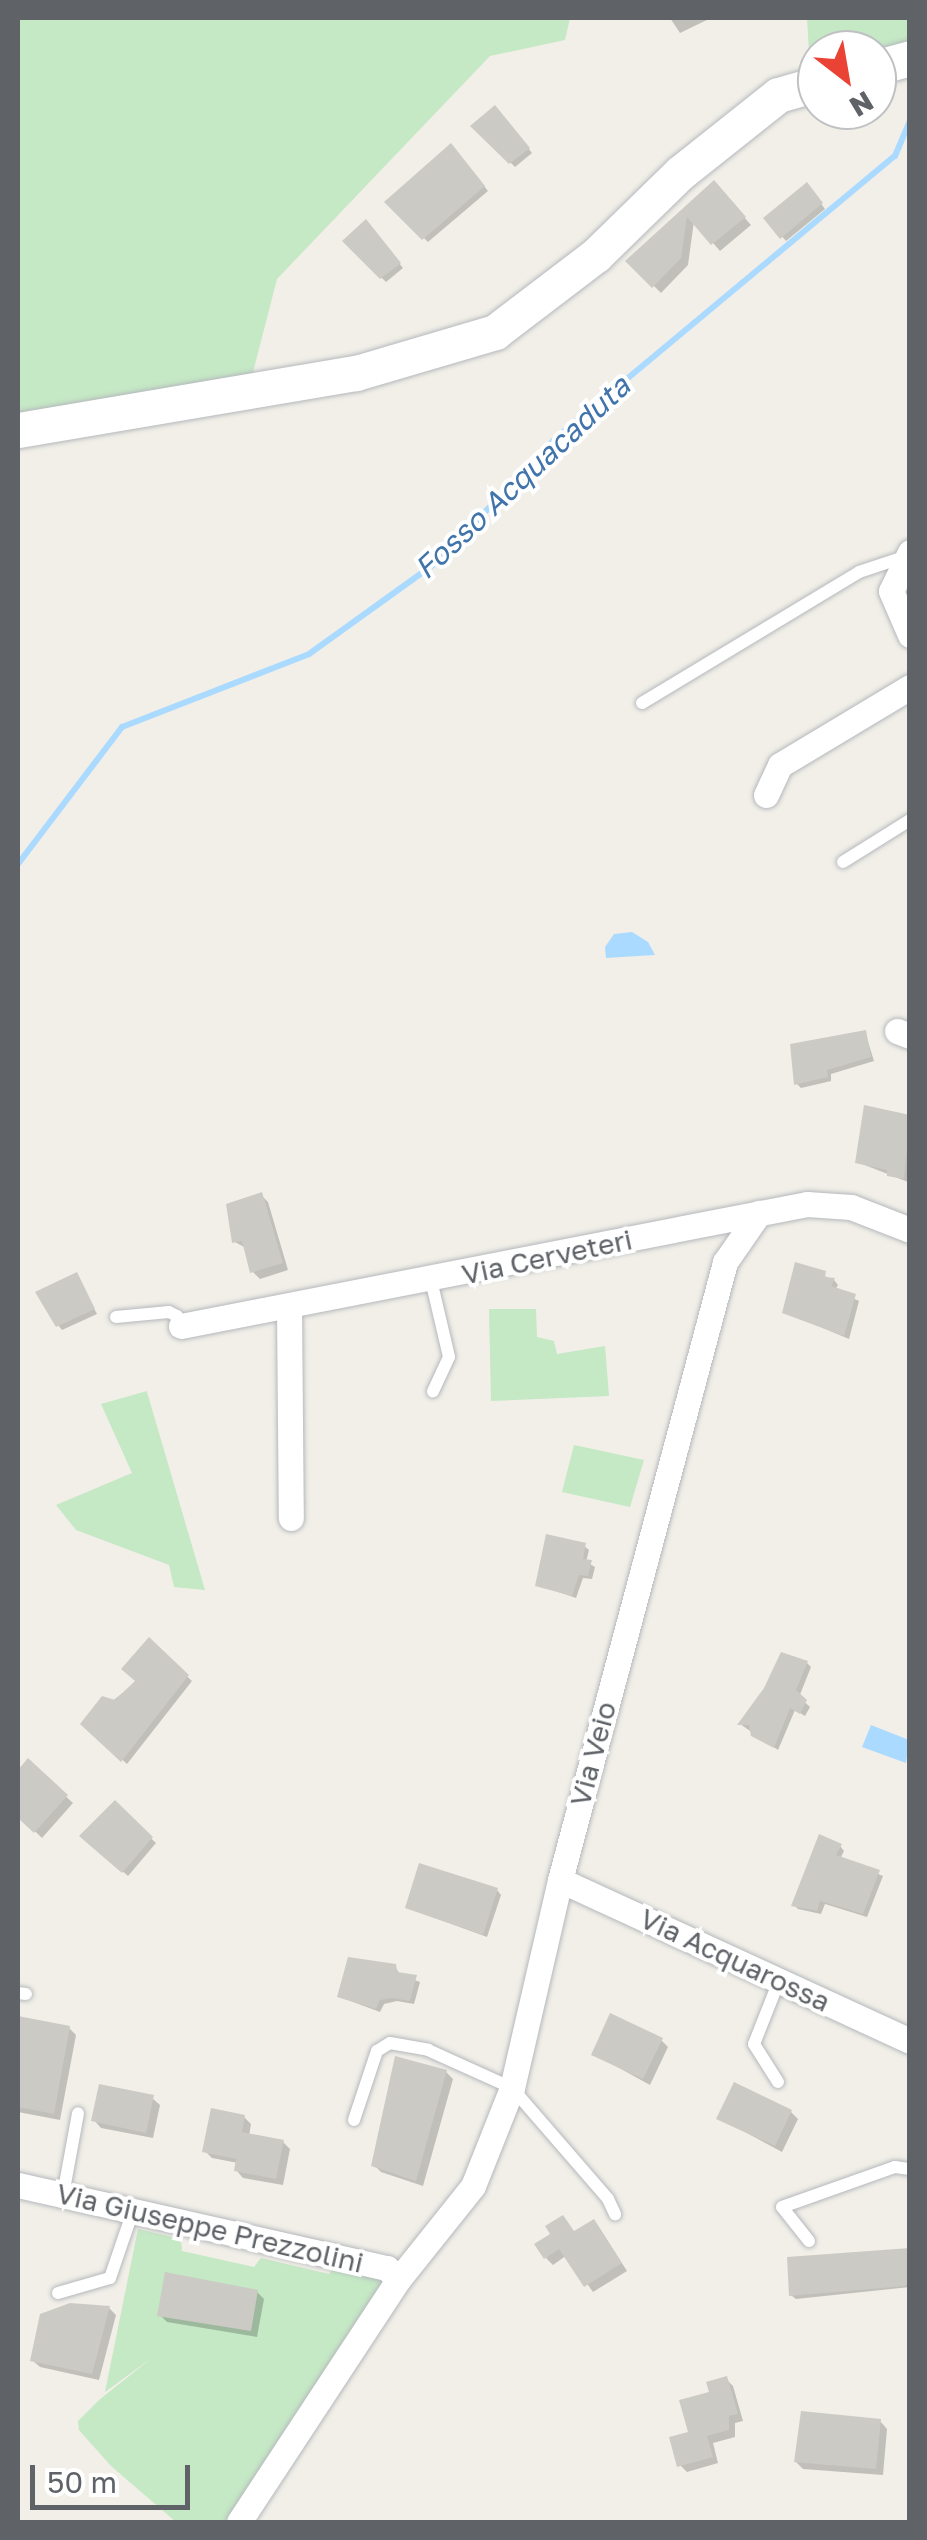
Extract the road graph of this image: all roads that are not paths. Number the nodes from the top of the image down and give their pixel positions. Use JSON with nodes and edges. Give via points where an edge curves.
{"nodes":[{"id":1,"x":797,"y":90,"type":"edge"},
{"id":2,"x":18,"y":430,"type":"edge"},
{"id":3,"x":907,"y":554,"type":"edge"},
{"id":4,"x":910,"y":635,"type":"edge"},
{"id":5,"x":910,"y":687,"type":"edge"},
{"id":6,"x":642,"y":702,"type":"dead end"},
{"id":7,"x":766,"y":795,"type":"dead end"},
{"id":8,"x":910,"y":820,"type":"edge"},
{"id":9,"x":843,"y":862,"type":"dead end"},
{"id":10,"x":759,"y":1213,"type":"junction"},
{"id":11,"x":910,"y":1230,"type":"edge"},
{"id":12,"x":431,"y":1280,"type":"junction"},
{"id":13,"x":290,"y":1308,"type":"junction"},
{"id":14,"x":116,"y":1317,"type":"dead end"},
{"id":15,"x":181,"y":1326,"type":"joint"},
{"id":16,"x":433,"y":1392,"type":"dead end"},
{"id":17,"x":292,"y":1518,"type":"dead end"},
{"id":18,"x":560,"y":1880,"type":"junction"},
{"id":19,"x":780,"y":1981,"type":"junction"},
{"id":20,"x":910,"y":2041,"type":"edge"},
{"id":21,"x":778,"y":2082,"type":"dead end"},
{"id":22,"x":512,"y":2088,"type":"junction"},
{"id":23,"x":78,"y":2113,"type":"dead end"},
{"id":24,"x":354,"y":2120,"type":"dead end"},
{"id":25,"x":910,"y":2169,"type":"edge"},
{"id":26,"x":18,"y":2185,"type":"edge"},
{"id":27,"x":64,"y":2195,"type":"junction"},
{"id":28,"x":133,"y":2211,"type":"junction"},
{"id":29,"x":615,"y":2214,"type":"dead end"},
{"id":30,"x":809,"y":2240,"type":"dead end"},
{"id":31,"x":398,"y":2280,"type":"junction"},
{"id":32,"x":58,"y":2294,"type":"dead end"},
{"id":33,"x":239,"y":2522,"type":"edge"}],
"edges":[{"from":1,"to":2,"type":"street","via":[[778,95],[680,173],[596,255],[495,332],[356,373]]},
{"from":3,"to":4,"type":"street","via":[[891,591]]},
{"from":3,"to":6,"type":"lane","via":[[859,572]]},
{"from":5,"to":7,"type":"street","via":[[780,765]]},
{"from":8,"to":9,"type":"lane"},
{"from":10,"to":11,"type":"street","name":"Via Cerveteri","via":[[808,1204],[851,1207]]},
{"from":10,"to":12,"type":"street","name":"Via Cerveteri"},
{"from":10,"to":18,"type":"street","name":"Via Veio","via":[[724,1262]]},
{"from":12,"to":13,"type":"street","name":"Via Cerveteri"},
{"from":12,"to":16,"type":"lane","via":[[450,1358]]},
{"from":13,"to":15,"type":"street","name":"Via Cerveteri"},
{"from":13,"to":17,"type":"street"},
{"from":14,"to":15,"type":"lane","via":[[168,1312]]},
{"from":18,"to":19,"type":"street","name":"Via Acquarossa"},
{"from":18,"to":22,"type":"street","name":"Via Veio"},
{"from":19,"to":20,"type":"street","name":"Via Acquarossa"},
{"from":19,"to":21,"type":"lane","via":[[754,2044]]},
{"from":22,"to":24,"type":"lane","via":[[428,2050],[390,2043],[377,2051]]},
{"from":22,"to":29,"type":"lane"},
{"from":22,"to":31,"type":"street","name":"Via Veio","via":[[472,2186]]},
{"from":23,"to":27,"type":"lane"},
{"from":25,"to":30,"type":"lane","via":[[894,2167],[782,2208]]},
{"from":26,"to":27,"type":"street","name":"Via Giuseppe Prezzolini"},
{"from":27,"to":28,"type":"street","name":"Via Giuseppe Prezzolini"},
{"from":28,"to":31,"type":"street","name":"Via Giuseppe Prezzolini","via":[[387,2268]]},
{"from":28,"to":32,"type":"lane","via":[[110,2278]]},
{"from":31,"to":33,"type":"street","name":"Via Veio"}]}
